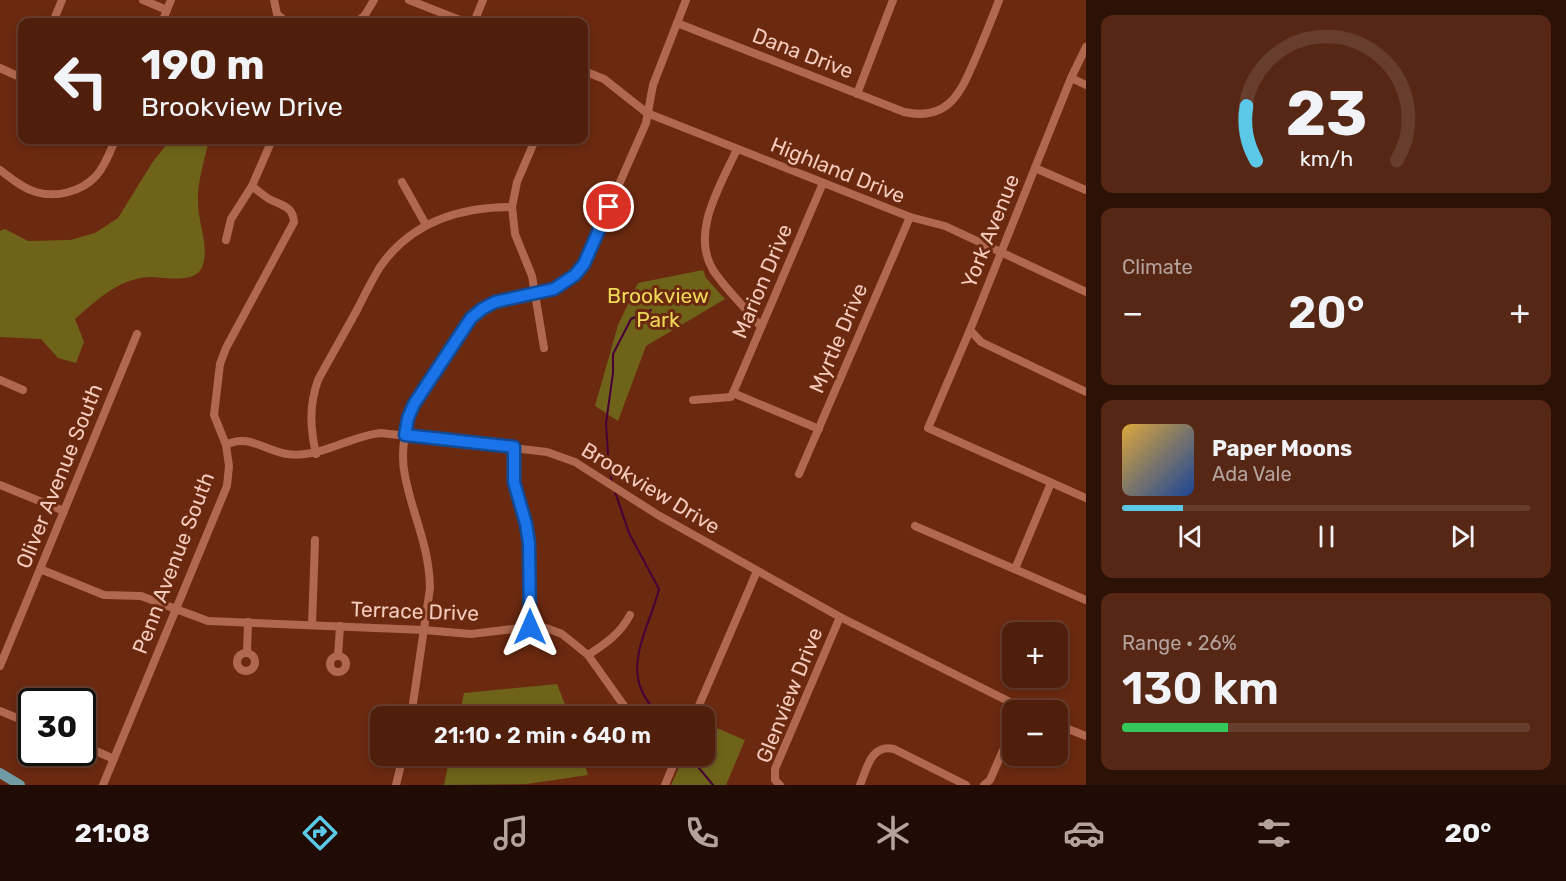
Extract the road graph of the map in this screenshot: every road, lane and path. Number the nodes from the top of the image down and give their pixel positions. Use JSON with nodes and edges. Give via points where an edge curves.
{"nodes":[{"id":1,"x":62,"y":0,"type":"edge"},
{"id":2,"x":143,"y":0,"type":"edge"},
{"id":3,"x":171,"y":0,"type":"edge"},
{"id":4,"x":274,"y":0,"type":"edge"},
{"id":5,"x":374,"y":0,"type":"edge"},
{"id":6,"x":410,"y":0,"type":"edge"},
{"id":7,"x":483,"y":0,"type":"edge"},
{"id":8,"x":686,"y":0,"type":"edge"},
{"id":9,"x":893,"y":0,"type":"edge"},
{"id":10,"x":999,"y":0,"type":"edge"},
{"id":11,"x":167,"y":10,"type":"junction"},
{"id":12,"x":55,"y":18,"type":"edge"},
{"id":13,"x":164,"y":18,"type":"edge"},
{"id":14,"x":282,"y":18,"type":"edge"},
{"id":15,"x":362,"y":18,"type":"edge"},
{"id":16,"x":455,"y":18,"type":"edge"},
{"id":17,"x":476,"y":18,"type":"edge"},
{"id":18,"x":677,"y":23,"type":"junction"},
{"id":19,"x":1086,"y":46,"type":"edge"},
{"id":20,"x":0,"y":68,"type":"edge"},
{"id":21,"x":588,"y":73,"type":"edge"},
{"id":22,"x":18,"y":76,"type":"edge"},
{"id":23,"x":1071,"y":78,"type":"junction"},
{"id":24,"x":1086,"y":85,"type":"edge"},
{"id":25,"x":857,"y":94,"type":"junction"},
{"id":26,"x":647,"y":113,"type":"junction"},
{"id":27,"x":113,"y":144,"type":"edge"},
{"id":28,"x":270,"y":144,"type":"edge"},
{"id":29,"x":533,"y":144,"type":"edge"},
{"id":30,"x":737,"y":149,"type":"junction"},
{"id":31,"x":1035,"y":168,"type":"junction"},
{"id":32,"x":0,"y":170,"type":"edge"},
{"id":33,"x":402,"y":182,"type":"dead end"},
{"id":34,"x":824,"y":183,"type":"junction"},
{"id":35,"x":252,"y":186,"type":"junction"},
{"id":36,"x":1086,"y":190,"type":"edge"},
{"id":37,"x":512,"y":207,"type":"junction"},
{"id":38,"x":910,"y":218,"type":"junction"},
{"id":39,"x":426,"y":225,"type":"junction"},
{"id":40,"x":226,"y":240,"type":"dead end"},
{"id":41,"x":1001,"y":253,"type":"junction"},
{"id":42,"x":1086,"y":292,"type":"edge"},
{"id":43,"x":536,"y":293,"type":"junction"},
{"id":44,"x":762,"y":327,"type":"junction"},
{"id":45,"x":970,"y":330,"type":"junction"},
{"id":46,"x":137,"y":334,"type":"dead end"},
{"id":47,"x":544,"y":348,"type":"dead end"},
{"id":48,"x":0,"y":380,"type":"edge"},
{"id":49,"x":23,"y":390,"type":"dead end"},
{"id":50,"x":1086,"y":392,"type":"edge"},
{"id":51,"x":733,"y":393,"type":"junction"},
{"id":52,"x":693,"y":400,"type":"dead end"},
{"id":53,"x":819,"y":429,"type":"junction"},
{"id":54,"x":405,"y":435,"type":"junction"},
{"id":55,"x":226,"y":445,"type":"junction"},
{"id":56,"x":514,"y":447,"type":"junction"},
{"id":57,"x":316,"y":454,"type":"junction"},
{"id":58,"x":799,"y":474,"type":"dead end"},
{"id":59,"x":1052,"y":483,"type":"junction"},
{"id":60,"x":0,"y":485,"type":"edge"},
{"id":61,"x":1086,"y":498,"type":"edge"},
{"id":62,"x":64,"y":511,"type":"junction"},
{"id":63,"x":915,"y":526,"type":"dead end"},
{"id":64,"x":315,"y":540,"type":"dead end"},
{"id":65,"x":40,"y":569,"type":"junction"},
{"id":66,"x":1015,"y":569,"type":"junction"},
{"id":67,"x":757,"y":571,"type":"junction"},
{"id":68,"x":1086,"y":600,"type":"edge"},
{"id":69,"x":176,"y":609,"type":"junction"},
{"id":70,"x":630,"y":615,"type":"dead end"},
{"id":71,"x":840,"y":617,"type":"junction"},
{"id":72,"x":248,"y":622,"type":"junction"},
{"id":73,"x":312,"y":625,"type":"junction"},
{"id":74,"x":340,"y":626,"type":"junction"},
{"id":75,"x":530,"y":627,"type":"junction"},
{"id":76,"x":424,"y":630,"type":"junction"},
{"id":77,"x":247,"y":653,"type":"dead end"},
{"id":78,"x":338,"y":656,"type":"dead end"},
{"id":79,"x":588,"y":656,"type":"junction"},
{"id":80,"x":0,"y":666,"type":"edge"},
{"id":81,"x":1004,"y":700,"type":"edge"},
{"id":82,"x":413,"y":706,"type":"edge"},
{"id":83,"x":624,"y":706,"type":"edge"},
{"id":84,"x":699,"y":706,"type":"edge"},
{"id":85,"x":0,"y":711,"type":"edge"},
{"id":86,"x":18,"y":718,"type":"edge"},
{"id":87,"x":1068,"y":729,"type":"edge"},
{"id":88,"x":1086,"y":736,"type":"edge"},
{"id":89,"x":96,"y":751,"type":"edge"},
{"id":90,"x":1002,"y":753,"type":"edge"},
{"id":91,"x":114,"y":759,"type":"junction"},
{"id":92,"x":401,"y":766,"type":"edge"},
{"id":93,"x":674,"y":766,"type":"edge"},
{"id":94,"x":0,"y":772,"type":"edge"},
{"id":95,"x":20,"y":785,"type":"edge"},
{"id":96,"x":103,"y":785,"type":"edge"},
{"id":97,"x":396,"y":785,"type":"edge"},
{"id":98,"x":665,"y":785,"type":"edge"},
{"id":99,"x":780,"y":785,"type":"edge"},
{"id":100,"x":860,"y":785,"type":"edge"},
{"id":101,"x":966,"y":785,"type":"edge"},
{"id":102,"x":984,"y":785,"type":"edge"}],
"edges":[{"from":1,"to":12,"type":"street"},
{"from":2,"to":11,"type":"street"},
{"from":3,"to":11,"type":"street"},
{"from":4,"to":14,"type":"street"},
{"from":5,"to":15,"type":"street"},
{"from":6,"to":16,"type":"street"},
{"from":7,"to":17,"type":"street"},
{"from":8,"to":18,"type":"street"},
{"from":9,"to":25,"type":"street"},
{"from":10,"to":25,"type":"street","name":"Dana Drive","via":[[963,87],[954,100],[937,112],[917,115]]},
{"from":11,"to":13,"type":"street"},
{"from":18,"to":25,"type":"street","name":"Dana Drive"},
{"from":18,"to":26,"type":"street","via":[[652,85]]},
{"from":19,"to":23,"type":"street","name":"York Avenue"},
{"from":20,"to":22,"type":"street"},
{"from":21,"to":26,"type":"street","name":"Highland Drive","via":[[604,79]]},
{"from":23,"to":24,"type":"street"},
{"from":23,"to":31,"type":"street","name":"York Avenue"},
{"from":26,"to":30,"type":"street","name":"Highland Drive"},
{"from":26,"to":43,"type":"street","via":[[584,264],[565,283]]},
{"from":27,"to":32,"type":"street","via":[[96,176],[83,187],[61,194],[37,192]]},
{"from":28,"to":35,"type":"street"},
{"from":29,"to":37,"type":"street","via":[[517,182]]},
{"from":30,"to":34,"type":"street","name":"Highland Drive"},
{"from":30,"to":44,"type":"street","via":[[706,220],[704,245],[714,272]]},
{"from":31,"to":36,"type":"street"},
{"from":31,"to":41,"type":"street","name":"York Avenue"},
{"from":33,"to":39,"type":"street"},
{"from":34,"to":38,"type":"street","name":"Highland Drive"},
{"from":34,"to":44,"type":"street","name":"Marion Drive"},
{"from":35,"to":40,"type":"street","via":[[231,219]]},
{"from":35,"to":55,"type":"street","name":"Penn Avenue South","via":[[289,208],[294,222],[220,364],[214,415]]},
{"from":37,"to":39,"type":"street","via":[[469,209]]},
{"from":37,"to":43,"type":"street","via":[[515,234]]},
{"from":38,"to":41,"type":"street","name":"Highland Drive","via":[[945,226]]},
{"from":38,"to":53,"type":"street","name":"Myrtle Drive"},
{"from":39,"to":57,"type":"street","via":[[380,267],[318,380],[310,413]]},
{"from":41,"to":42,"type":"street","name":"Highland Drive"},
{"from":41,"to":45,"type":"street","name":"York Avenue"},
{"from":43,"to":47,"type":"street"},
{"from":43,"to":54,"type":"street","via":[[495,302],[471,318],[414,404]]},
{"from":44,"to":51,"type":"street","name":"Marion Drive"},
{"from":45,"to":50,"type":"street","via":[[981,342]]},
{"from":45,"to":59,"type":"street","name":"York Avenue","via":[[928,428]]},
{"from":46,"to":62,"type":"street","name":"Oliver Avenue South"},
{"from":48,"to":49,"type":"street"},
{"from":51,"to":52,"type":"street","via":[[731,397]]},
{"from":51,"to":53,"type":"street"},
{"from":53,"to":58,"type":"street","name":"Myrtle Drive"},
{"from":54,"to":56,"type":"street","name":"Brookview Drive"},
{"from":54,"to":57,"type":"street","name":"Brookview Drive","via":[[363,435]]},
{"from":54,"to":76,"type":"street","via":[[405,476],[429,567]]},
{"from":55,"to":57,"type":"street","name":"Brookview Drive","via":[[234,440],[253,442],[286,454]]},
{"from":55,"to":69,"type":"street","name":"Penn Avenue South","via":[[226,486]]},
{"from":56,"to":67,"type":"street","name":"Brookview Drive","via":[[547,452],[575,462]]},
{"from":56,"to":75,"type":"street","via":[[514,482],[529,543]]},
{"from":59,"to":61,"type":"street"},
{"from":59,"to":66,"type":"street"},
{"from":60,"to":62,"type":"street"},
{"from":62,"to":65,"type":"street","name":"Oliver Avenue South"},
{"from":63,"to":66,"type":"street"},
{"from":64,"to":73,"type":"street"},
{"from":65,"to":69,"type":"street","name":"Terrace Drive","via":[[104,595],[141,596]]},
{"from":65,"to":80,"type":"street","name":"Oliver Avenue South"},
{"from":66,"to":68,"type":"street"},
{"from":67,"to":71,"type":"street","name":"Brookview Drive"},
{"from":67,"to":84,"type":"street"},
{"from":69,"to":72,"type":"street","name":"Terrace Drive","via":[[208,621]]},
{"from":69,"to":91,"type":"street","name":"Penn Avenue South"},
{"from":70,"to":79,"type":"street","via":[[611,639]]},
{"from":71,"to":81,"type":"street","name":"Brookview Drive"},
{"from":71,"to":99,"type":"street","name":"Glenview Drive","via":[[775,769],[775,780]]},
{"from":72,"to":73,"type":"street","name":"Terrace Drive"},
{"from":72,"to":77,"type":"street"},
{"from":73,"to":74,"type":"street","name":"Terrace Drive"},
{"from":74,"to":76,"type":"street","name":"Terrace Drive"},
{"from":74,"to":78,"type":"street","name":"Terrace Drive"},
{"from":75,"to":76,"type":"street","name":"Terrace Drive","via":[[471,634]]},
{"from":75,"to":79,"type":"street","name":"Terrace Drive","via":[[562,634]]},
{"from":76,"to":82,"type":"street"},
{"from":79,"to":83,"type":"street","name":"Terrace Drive"},
{"from":85,"to":86,"type":"street"},
{"from":87,"to":88,"type":"street"},
{"from":89,"to":91,"type":"street"},
{"from":90,"to":102,"type":"street"},
{"from":91,"to":96,"type":"street","name":"Penn Avenue South"},
{"from":92,"to":97,"type":"street"},
{"from":93,"to":98,"type":"street"},
{"from":94,"to":95,"type":"main road"},
{"from":100,"to":101,"type":"street","via":[[873,754],[886,747]]}]}
